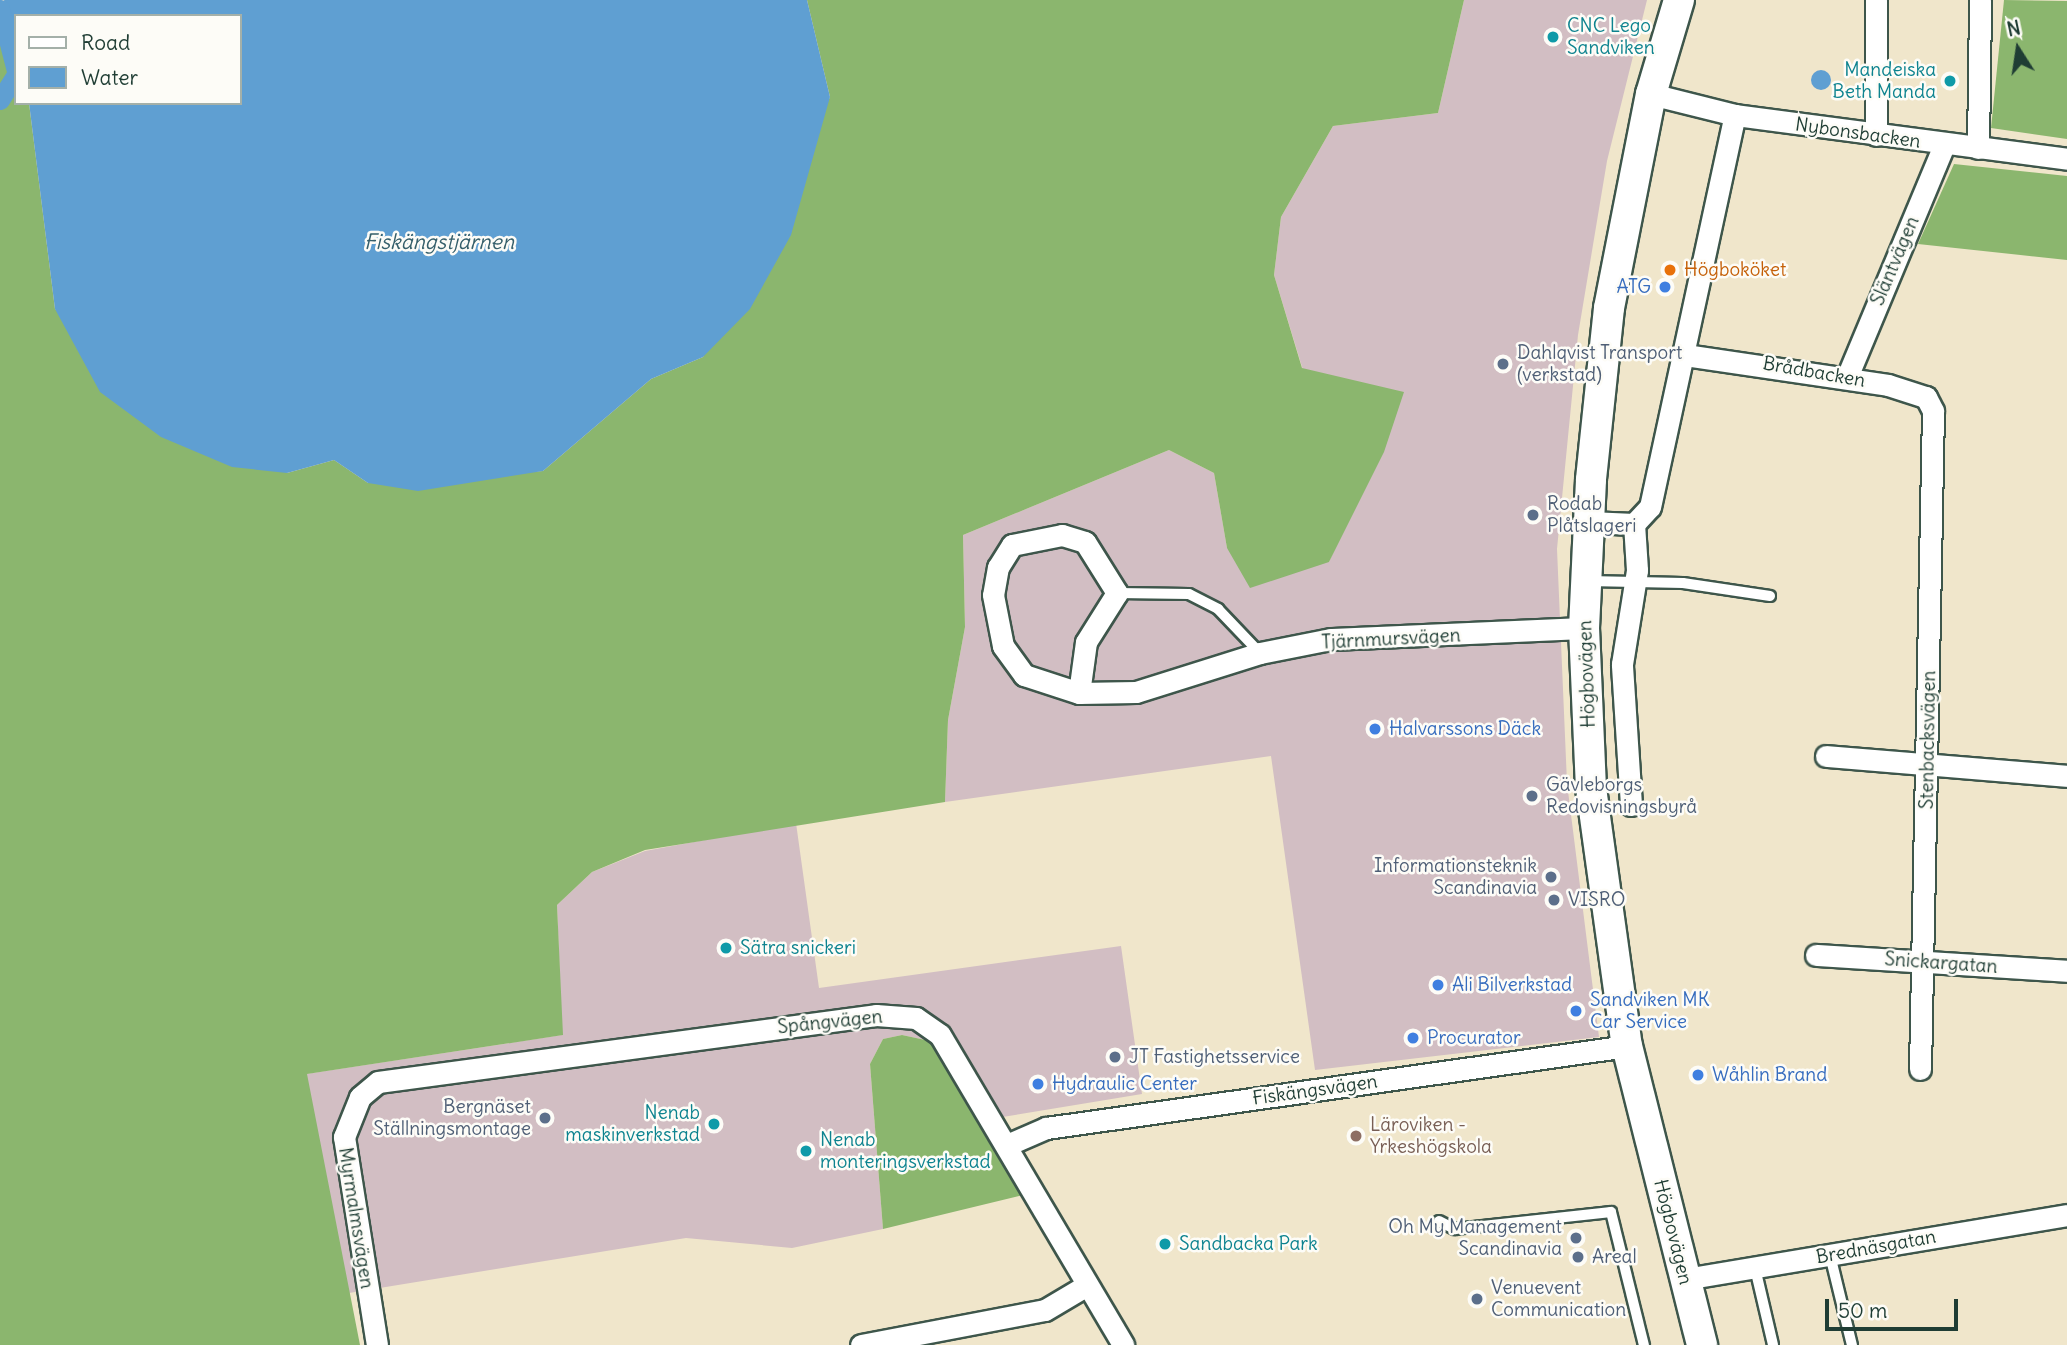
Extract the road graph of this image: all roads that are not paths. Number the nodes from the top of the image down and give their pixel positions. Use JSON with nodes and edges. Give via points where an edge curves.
{"nodes":[{"id":1,"x":1679,"y":0,"type":"edge"},
{"id":2,"x":1876,"y":0,"type":"edge"},
{"id":3,"x":1980,"y":0,"type":"edge"},
{"id":4,"x":1651,"y":94,"type":"junction"},
{"id":5,"x":1735,"y":115,"type":"junction"},
{"id":6,"x":1876,"y":135,"type":"junction"},
{"id":7,"x":1944,"y":145,"type":"junction"},
{"id":8,"x":1978,"y":149,"type":"junction"},
{"id":9,"x":2067,"y":159,"type":"edge"},
{"id":10,"x":1685,"y":355,"type":"junction"},
{"id":11,"x":1847,"y":377,"type":"junction"},
{"id":12,"x":1933,"y":411,"type":"joint"},
{"id":13,"x":1589,"y":522,"type":"junction"},
{"id":14,"x":1634,"y":524,"type":"junction"},
{"id":15,"x":1585,"y":580,"type":"junction"},
{"id":16,"x":1634,"y":583,"type":"junction"},
{"id":17,"x":1117,"y":593,"type":"junction"},
{"id":18,"x":1770,"y":596,"type":"dead end"},
{"id":19,"x":1584,"y":628,"type":"junction"},
{"id":20,"x":1260,"y":653,"type":"junction"},
{"id":21,"x":1079,"y":693,"type":"junction"},
{"id":22,"x":1826,"y":756,"type":"dead end"},
{"id":23,"x":1928,"y":765,"type":"junction"},
{"id":24,"x":2067,"y":776,"type":"edge"},
{"id":25,"x":1631,"y":805,"type":"dead end"},
{"id":26,"x":1816,"y":955,"type":"dead end"},
{"id":27,"x":1925,"y":963,"type":"junction"},
{"id":28,"x":2067,"y":971,"type":"edge"},
{"id":29,"x":1627,"y":1046,"type":"junction"},
{"id":30,"x":482,"y":1068,"type":"joint"},
{"id":31,"x":1920,"y":1069,"type":"dead end"},
{"id":32,"x":1007,"y":1145,"type":"junction"},
{"id":33,"x":2067,"y":1215,"type":"edge"},
{"id":34,"x":1439,"y":1221,"type":"dead end"},
{"id":35,"x":1830,"y":1255,"type":"junction"},
{"id":36,"x":1755,"y":1268,"type":"junction"},
{"id":37,"x":1685,"y":1279,"type":"junction"},
{"id":38,"x":1087,"y":1285,"type":"junction"},
{"id":39,"x":888,"y":1341,"type":"edge"},
{"id":40,"x":377,"y":1345,"type":"edge"},
{"id":41,"x":861,"y":1345,"type":"edge"},
{"id":42,"x":1123,"y":1345,"type":"edge"},
{"id":43,"x":1644,"y":1345,"type":"edge"},
{"id":44,"x":1702,"y":1345,"type":"edge"},
{"id":45,"x":1773,"y":1345,"type":"edge"},
{"id":46,"x":1852,"y":1345,"type":"edge"}],
"edges":[{"from":1,"to":4,"type":"main road","name":"Högbovägen"},
{"from":2,"to":6,"type":"street"},
{"from":3,"to":8,"type":"street"},
{"from":4,"to":5,"type":"street","name":"Nybonsbacken"},
{"from":4,"to":13,"type":"main road","name":"Högbovägen","via":[[1609,308]]},
{"from":5,"to":6,"type":"street","name":"Nybonsbacken"},
{"from":5,"to":10,"type":"street"},
{"from":6,"to":7,"type":"street","name":"Nybonsbacken"},
{"from":7,"to":8,"type":"street","name":"Nybonsbacken"},
{"from":7,"to":11,"type":"street","name":"Släntvägen"},
{"from":8,"to":9,"type":"street","name":"Nybonsbacken"},
{"from":10,"to":11,"type":"street","name":"Brådbacken"},
{"from":10,"to":14,"type":"street","via":[[1650,507]]},
{"from":11,"to":12,"type":"street","name":"Brådbacken","via":[[1926,397]]},
{"from":12,"to":23,"type":"street","name":"Stenbacksvägen"},
{"from":13,"to":14,"type":"street"},
{"from":13,"to":15,"type":"main road","name":"Högbovägen"},
{"from":14,"to":16,"type":"street"},
{"from":15,"to":16,"type":"lane"},
{"from":15,"to":19,"type":"main road","name":"Högbovägen"},
{"from":16,"to":18,"type":"lane"},
{"from":16,"to":25,"type":"street","via":[[1622,664]]},
{"from":17,"to":20,"type":"lane","via":[[1189,594],[1218,609]]},
{"from":17,"to":21,"type":"street","via":[[1086,642]]},
{"from":17,"to":21,"type":"street","name":"Tjärnmursvägen","via":[[1085,542],[1062,535],[1012,545],[998,567],[993,595],[1009,660],[1024,675]]},
{"from":19,"to":20,"type":"street","name":"Tjärnmursvägen","via":[[1331,639]]},
{"from":19,"to":29,"type":"main road","name":"Högbovägen","via":[[1591,788]]},
{"from":20,"to":21,"type":"street","name":"Tjärnmursvägen","via":[[1136,692]]},
{"from":22,"to":23,"type":"street"},
{"from":23,"to":24,"type":"street"},
{"from":23,"to":27,"type":"street","name":"Stenbacksvägen"},
{"from":26,"to":27,"type":"street","name":"Snickargatan"},
{"from":27,"to":28,"type":"street","name":"Snickargatan"},
{"from":27,"to":31,"type":"street","name":"Stenbacksvägen"},
{"from":29,"to":32,"type":"street","name":"Fiskängsvägen","via":[[1046,1128]]},
{"from":29,"to":37,"type":"main road","name":"Högbovägen"},
{"from":30,"to":32,"type":"street","name":"Spångvägen","via":[[848,1018],[916,1018],[940,1035]]},
{"from":30,"to":40,"type":"street","name":"Myrmalmsvägen","via":[[378,1082],[351,1113],[344,1137]]},
{"from":32,"to":38,"type":"street","name":"Spångvägen"},
{"from":33,"to":35,"type":"street","name":"Brednäsgatan"},
{"from":34,"to":43,"type":"lane","via":[[1455,1229],[1611,1212]]},
{"from":35,"to":36,"type":"street","name":"Brednäsgatan"},
{"from":35,"to":46,"type":"lane"},
{"from":36,"to":37,"type":"street","name":"Brednäsgatan"},
{"from":36,"to":45,"type":"lane"},
{"from":37,"to":44,"type":"main road","name":"Högbovägen"},
{"from":38,"to":39,"type":"street","via":[[1045,1310]]},
{"from":38,"to":42,"type":"street","name":"Spångvägen"},
{"from":39,"to":41,"type":"street"}]}
